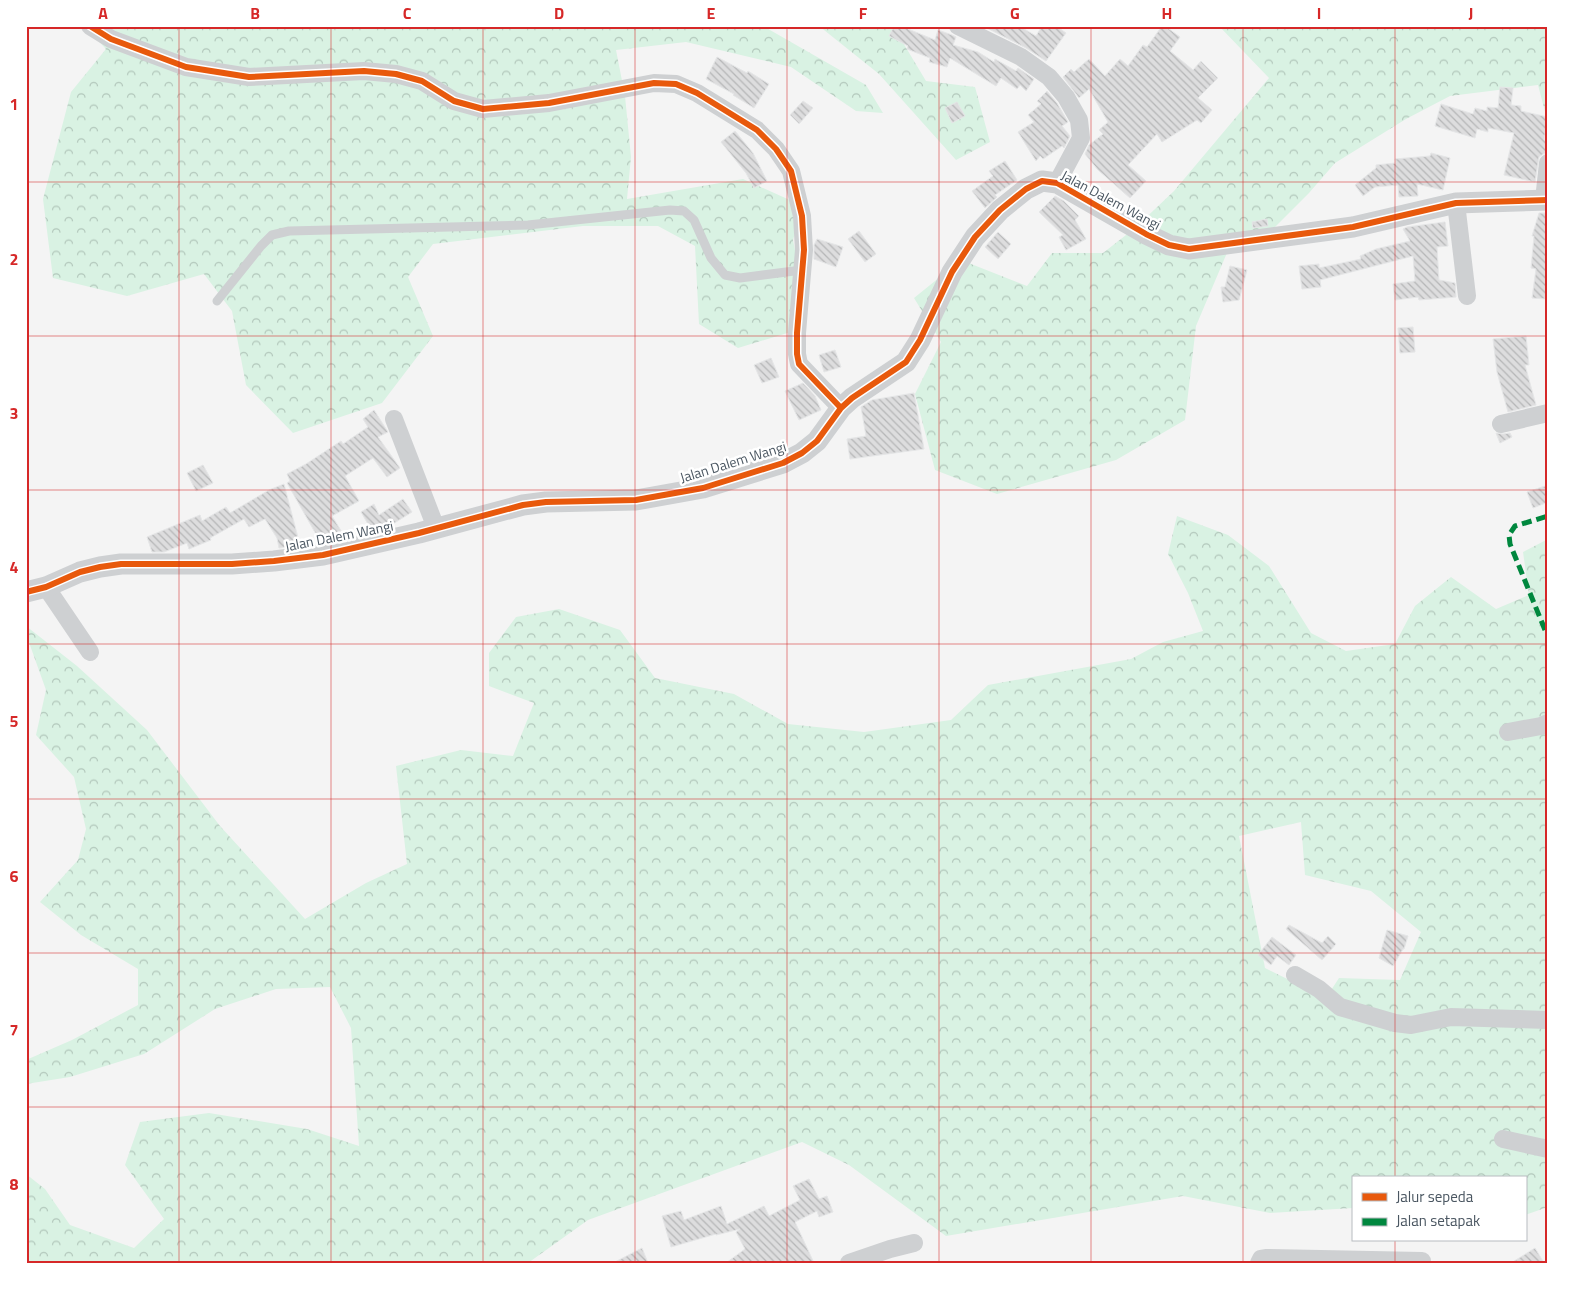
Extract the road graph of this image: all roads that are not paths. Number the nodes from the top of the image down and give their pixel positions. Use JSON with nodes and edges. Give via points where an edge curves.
{"nodes":[{"id":1,"x":90,"y":26,"type":"edge"},
{"id":2,"x":958,"y":26,"type":"edge"},
{"id":3,"x":1548,"y":163,"type":"edge"},
{"id":4,"x":1057,"y":183,"type":"junction"},
{"id":5,"x":1546,"y":200,"type":"edge"},
{"id":6,"x":1456,"y":204,"type":"junction"},
{"id":7,"x":802,"y":270,"type":"junction"},
{"id":8,"x":1467,"y":296,"type":"dead end"},
{"id":9,"x":217,"y":301,"type":"dead end"},
{"id":10,"x":841,"y":408,"type":"junction"},
{"id":11,"x":1548,"y":413,"type":"edge"},
{"id":12,"x":394,"y":419,"type":"dead end"},
{"id":13,"x":1501,"y":424,"type":"dead end"},
{"id":14,"x":436,"y":528,"type":"junction"},
{"id":15,"x":36,"y":589,"type":"edge"},
{"id":16,"x":90,"y":652,"type":"dead end"},
{"id":17,"x":1548,"y":723,"type":"edge"},
{"id":18,"x":1508,"y":732,"type":"dead end"},
{"id":19,"x":1295,"y":975,"type":"dead end"},
{"id":20,"x":1548,"y":1020,"type":"edge"},
{"id":21,"x":1502,"y":1138,"type":"dead end"},
{"id":22,"x":1548,"y":1149,"type":"edge"},
{"id":23,"x":914,"y":1243,"type":"dead end"},
{"id":24,"x":1422,"y":1261,"type":"dead end"},
{"id":25,"x":849,"y":1263,"type":"edge"},
{"id":26,"x":1259,"y":1263,"type":"edge"}],
"edges":[{"from":1,"to":7,"type":"street","via":[[112,39],[186,67],[249,77],[364,71],[396,74],[422,81],[454,101],[483,109],[549,103],[654,83],[676,84],[697,93],[757,130],[791,171],[802,216]]},
{"from":2,"to":4,"type":"street","via":[[1021,56],[1049,77],[1080,120],[1081,138]]},
{"from":3,"to":5,"type":"street"},
{"from":4,"to":6,"type":"street","name":"Jalan Dalem Wangi","via":[[1146,234],[1169,245],[1188,249],[1353,226]]},
{"from":4,"to":10,"type":"street","name":"Jalan Dalem Wangi","via":[[1042,182],[1026,189],[1000,210],[975,237],[952,272],[906,362]]},
{"from":5,"to":6,"type":"street","name":"Jalan Dalem Wangi"},
{"from":6,"to":8,"type":"street"},
{"from":7,"to":9,"type":"lane","via":[[740,278],[725,275],[711,258],[694,220],[684,211],[670,210],[528,226],[289,231],[272,235]]},
{"from":7,"to":10,"type":"street","via":[[797,333],[799,364]]},
{"from":10,"to":14,"type":"street","name":"Jalan Dalem Wangi","via":[[816,441],[802,453],[783,463],[703,488],[636,500],[523,505]]},
{"from":11,"to":13,"type":"street"},
{"from":12,"to":14,"type":"street"},
{"from":14,"to":15,"type":"street","name":"Jalan Dalem Wangi","via":[[323,555],[274,561],[100,567]]},
{"from":15,"to":16,"type":"street"},
{"from":17,"to":18,"type":"street"},
{"from":19,"to":20,"type":"street","via":[[1340,1007],[1395,1023],[1411,1025],[1451,1017]]},
{"from":21,"to":22,"type":"street"},
{"from":23,"to":25,"type":"street"},
{"from":24,"to":26,"type":"street","via":[[1267,1258]]}]}
